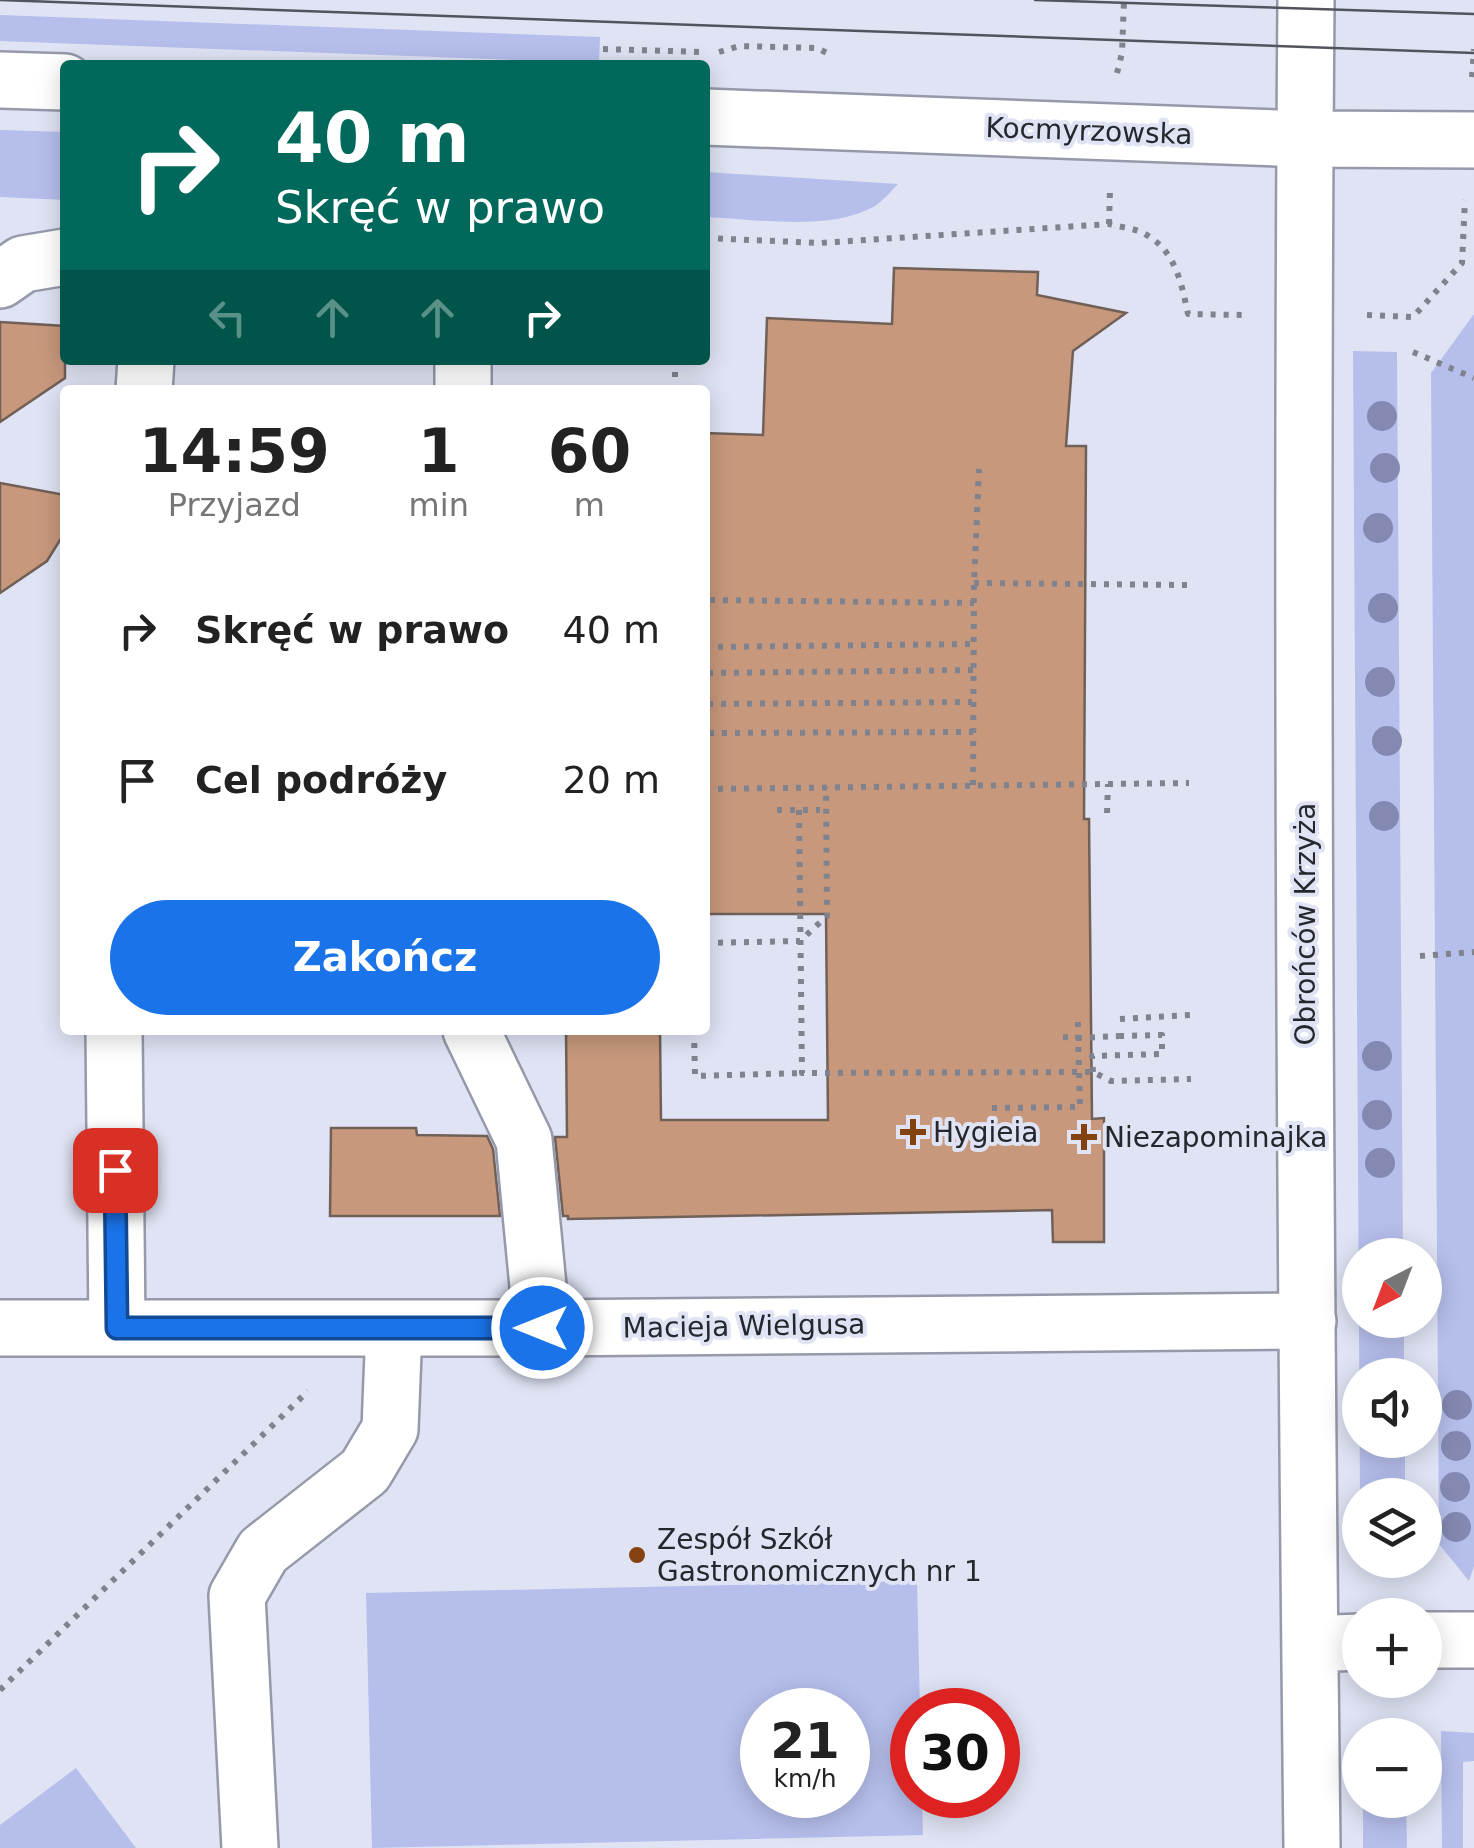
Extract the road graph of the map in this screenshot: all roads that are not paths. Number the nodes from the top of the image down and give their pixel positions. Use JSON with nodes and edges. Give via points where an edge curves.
{"nodes":[{"id":1,"x":1306,"y":0,"type":"edge"},
{"id":2,"x":0,"y":80,"type":"edge"},
{"id":3,"x":60,"y":82,"type":"edge"},
{"id":4,"x":710,"y":117,"type":"edge"},
{"id":5,"x":1305,"y":140,"type":"junction"},
{"id":6,"x":1470,"y":166,"type":"edge"},
{"id":7,"x":60,"y":259,"type":"edge"},
{"id":8,"x":0,"y":280,"type":"edge"},
{"id":9,"x":114,"y":1035,"type":"edge"},
{"id":10,"x":473,"y":1035,"type":"edge"},
{"id":11,"x":1308,"y":1321,"type":"junction"},
{"id":12,"x":0,"y":1328,"type":"edge"},
{"id":13,"x":117,"y":1328,"type":"junction"},
{"id":14,"x":394,"y":1328,"type":"junction"},
{"id":15,"x":542,"y":1328,"type":"junction"},
{"id":16,"x":1442,"y":1640,"type":"edge"},
{"id":17,"x":1474,"y":1640,"type":"edge"},
{"id":18,"x":1335,"y":1643,"type":"edge"},
{"id":19,"x":250,"y":1848,"type":"edge"},
{"id":20,"x":1312,"y":1848,"type":"edge"}],
"edges":[{"from":1,"to":5,"type":"street","name":"Obrońców Krzyża"},
{"from":2,"to":3,"type":"street"},
{"from":4,"to":5,"type":"street","name":"Kocmyrzowska"},
{"from":5,"to":6,"type":"street","name":"Kocmyrzowska"},
{"from":5,"to":11,"type":"street","name":"Obrońców Krzyża"},
{"from":7,"to":8,"type":"street","via":[[23,264]]},
{"from":9,"to":13,"type":"street"},
{"from":10,"to":15,"type":"street","via":[[524,1140]]},
{"from":11,"to":15,"type":"street","name":"Macieja Wielgusa"},
{"from":11,"to":18,"type":"street","name":"Obrońców Krzyża"},
{"from":12,"to":13,"type":"street","name":"Macieja Wielgusa"},
{"from":13,"to":14,"type":"street","name":"Macieja Wielgusa"},
{"from":14,"to":15,"type":"street","name":"Macieja Wielgusa"},
{"from":14,"to":19,"type":"street","via":[[390,1429],[365,1471],[263,1551],[238,1596]]},
{"from":16,"to":17,"type":"street"},
{"from":18,"to":20,"type":"street","name":"Obrońców Krzyża"}]}
